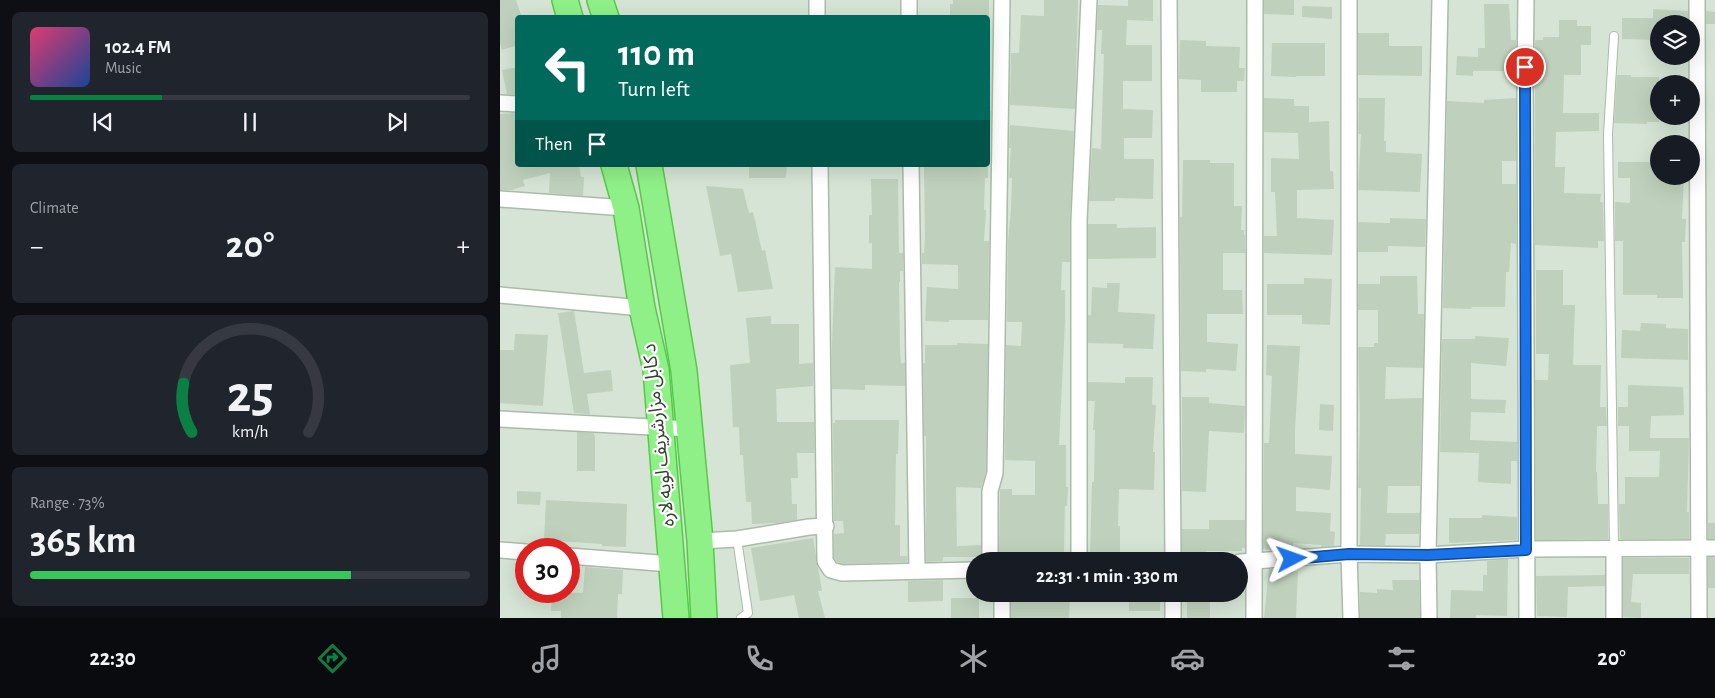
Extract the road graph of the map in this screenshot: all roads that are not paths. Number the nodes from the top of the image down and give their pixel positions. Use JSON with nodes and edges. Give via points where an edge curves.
{"nodes":[{"id":1,"x":565,"y":0,"type":"edge"},
{"id":2,"x":600,"y":0,"type":"edge"},
{"id":3,"x":817,"y":0,"type":"edge"},
{"id":4,"x":909,"y":0,"type":"edge"},
{"id":5,"x":1002,"y":0,"type":"edge"},
{"id":6,"x":1088,"y":0,"type":"edge"},
{"id":7,"x":1169,"y":0,"type":"edge"},
{"id":8,"x":1254,"y":0,"type":"edge"},
{"id":9,"x":1349,"y":0,"type":"edge"},
{"id":10,"x":1440,"y":0,"type":"edge"},
{"id":11,"x":1526,"y":0,"type":"edge"},
{"id":12,"x":1697,"y":0,"type":"edge"},
{"id":13,"x":569,"y":15,"type":"edge"},
{"id":14,"x":605,"y":15,"type":"edge"},
{"id":15,"x":817,"y":15,"type":"edge"},
{"id":16,"x":909,"y":15,"type":"edge"},
{"id":17,"x":1614,"y":36,"type":"dead end"},
{"id":18,"x":500,"y":103,"type":"edge"},
{"id":19,"x":515,"y":104,"type":"edge"},
{"id":20,"x":615,"y":167,"type":"edge"},
{"id":21,"x":649,"y":167,"type":"edge"},
{"id":22,"x":820,"y":167,"type":"edge"},
{"id":23,"x":911,"y":167,"type":"edge"},
{"id":24,"x":500,"y":198,"type":"edge"},
{"id":25,"x":626,"y":208,"type":"junction"},
{"id":26,"x":500,"y":295,"type":"edge"},
{"id":27,"x":642,"y":308,"type":"junction"},
{"id":28,"x":500,"y":419,"type":"edge"},
{"id":29,"x":660,"y":428,"type":"junction"},
{"id":30,"x":690,"y":429,"type":"junction"},
{"id":31,"x":826,"y":526,"type":"junction"},
{"id":32,"x":737,"y":540,"type":"junction"},
{"id":33,"x":700,"y":541,"type":"junction"},
{"id":34,"x":1614,"y":548,"type":"junction"},
{"id":35,"x":1698,"y":548,"type":"junction"},
{"id":36,"x":1715,"y":548,"type":"edge"},
{"id":37,"x":500,"y":550,"type":"edge"},
{"id":38,"x":1526,"y":550,"type":"junction"},
{"id":39,"x":515,"y":551,"type":"edge"},
{"id":40,"x":990,"y":552,"type":"edge"},
{"id":41,"x":1078,"y":552,"type":"edge"},
{"id":42,"x":1173,"y":552,"type":"edge"},
{"id":43,"x":1247,"y":552,"type":"edge"},
{"id":44,"x":1349,"y":554,"type":"junction"},
{"id":45,"x":1428,"y":555,"type":"junction"},
{"id":46,"x":580,"y":557,"type":"edge"},
{"id":47,"x":1248,"y":562,"type":"edge"},
{"id":48,"x":671,"y":564,"type":"junction"},
{"id":49,"x":966,"y":570,"type":"edge"},
{"id":50,"x":1248,"y":570,"type":"edge"},
{"id":51,"x":917,"y":571,"type":"junction"},
{"id":52,"x":1002,"y":602,"type":"edge"},
{"id":53,"x":1173,"y":602,"type":"edge"},
{"id":54,"x":676,"y":618,"type":"edge"},
{"id":55,"x":704,"y":618,"type":"edge"},
{"id":56,"x":741,"y":618,"type":"edge"},
{"id":57,"x":1002,"y":618,"type":"edge"},
{"id":58,"x":1173,"y":618,"type":"edge"},
{"id":59,"x":1254,"y":618,"type":"edge"},
{"id":60,"x":1351,"y":618,"type":"edge"},
{"id":61,"x":1429,"y":618,"type":"edge"},
{"id":62,"x":1527,"y":618,"type":"edge"},
{"id":63,"x":1614,"y":618,"type":"edge"},
{"id":64,"x":1699,"y":618,"type":"edge"}],
"edges":[{"from":1,"to":13,"type":"highway"},
{"from":2,"to":14,"type":"highway"},
{"from":3,"to":15,"type":"street"},
{"from":4,"to":16,"type":"street"},
{"from":5,"to":40,"type":"street","via":[[995,473],[990,491]]},
{"from":6,"to":41,"type":"street","via":[[1079,221]]},
{"from":7,"to":42,"type":"street"},
{"from":8,"to":43,"type":"street"},
{"from":9,"to":44,"type":"street"},
{"from":10,"to":45,"type":"street"},
{"from":11,"to":38,"type":"street"},
{"from":12,"to":35,"type":"street"},
{"from":17,"to":34,"type":"lane","via":[[1608,134]]},
{"from":18,"to":19,"type":"street"},
{"from":20,"to":25,"type":"highway","name":"د کابل مزارشریف لویه لاره"},
{"from":21,"to":30,"type":"highway","name":"د کابل مزارشریف لویه لاره","via":[[684,371]]},
{"from":22,"to":31,"type":"street"},
{"from":23,"to":51,"type":"street"},
{"from":24,"to":25,"type":"street"},
{"from":25,"to":27,"type":"highway","name":"د کابل مزارشریف لویه لاره"},
{"from":26,"to":27,"type":"street"},
{"from":27,"to":29,"type":"highway","name":"د کابل مزارشریف لویه لاره","via":[[656,370]]},
{"from":28,"to":29,"type":"street"},
{"from":29,"to":30,"type":"street"},
{"from":29,"to":48,"type":"highway","name":"د کابل مزارشریف لویه لاره"},
{"from":30,"to":33,"type":"highway","name":"د کابل مزارشریف لویه لاره"},
{"from":31,"to":32,"type":"street"},
{"from":31,"to":51,"type":"street","via":[[825,561],[832,570],[842,573]]},
{"from":32,"to":33,"type":"street"},
{"from":32,"to":56,"type":"lane","via":[[748,613]]},
{"from":33,"to":55,"type":"highway","name":"د کابل مزارشریف لویه لاره"},
{"from":34,"to":35,"type":"street"},
{"from":34,"to":38,"type":"street"},
{"from":34,"to":63,"type":"street"},
{"from":35,"to":36,"type":"street"},
{"from":35,"to":64,"type":"street"},
{"from":37,"to":39,"type":"street"},
{"from":38,"to":45,"type":"street"},
{"from":38,"to":62,"type":"street"},
{"from":44,"to":45,"type":"street"},
{"from":44,"to":47,"type":"street"},
{"from":44,"to":60,"type":"street"},
{"from":45,"to":61,"type":"street"},
{"from":46,"to":48,"type":"street"},
{"from":48,"to":54,"type":"highway","name":"د کابل مزارشریف لویه لاره"},
{"from":49,"to":51,"type":"street"},
{"from":50,"to":59,"type":"street"},
{"from":52,"to":57,"type":"street"},
{"from":53,"to":58,"type":"street"}]}
